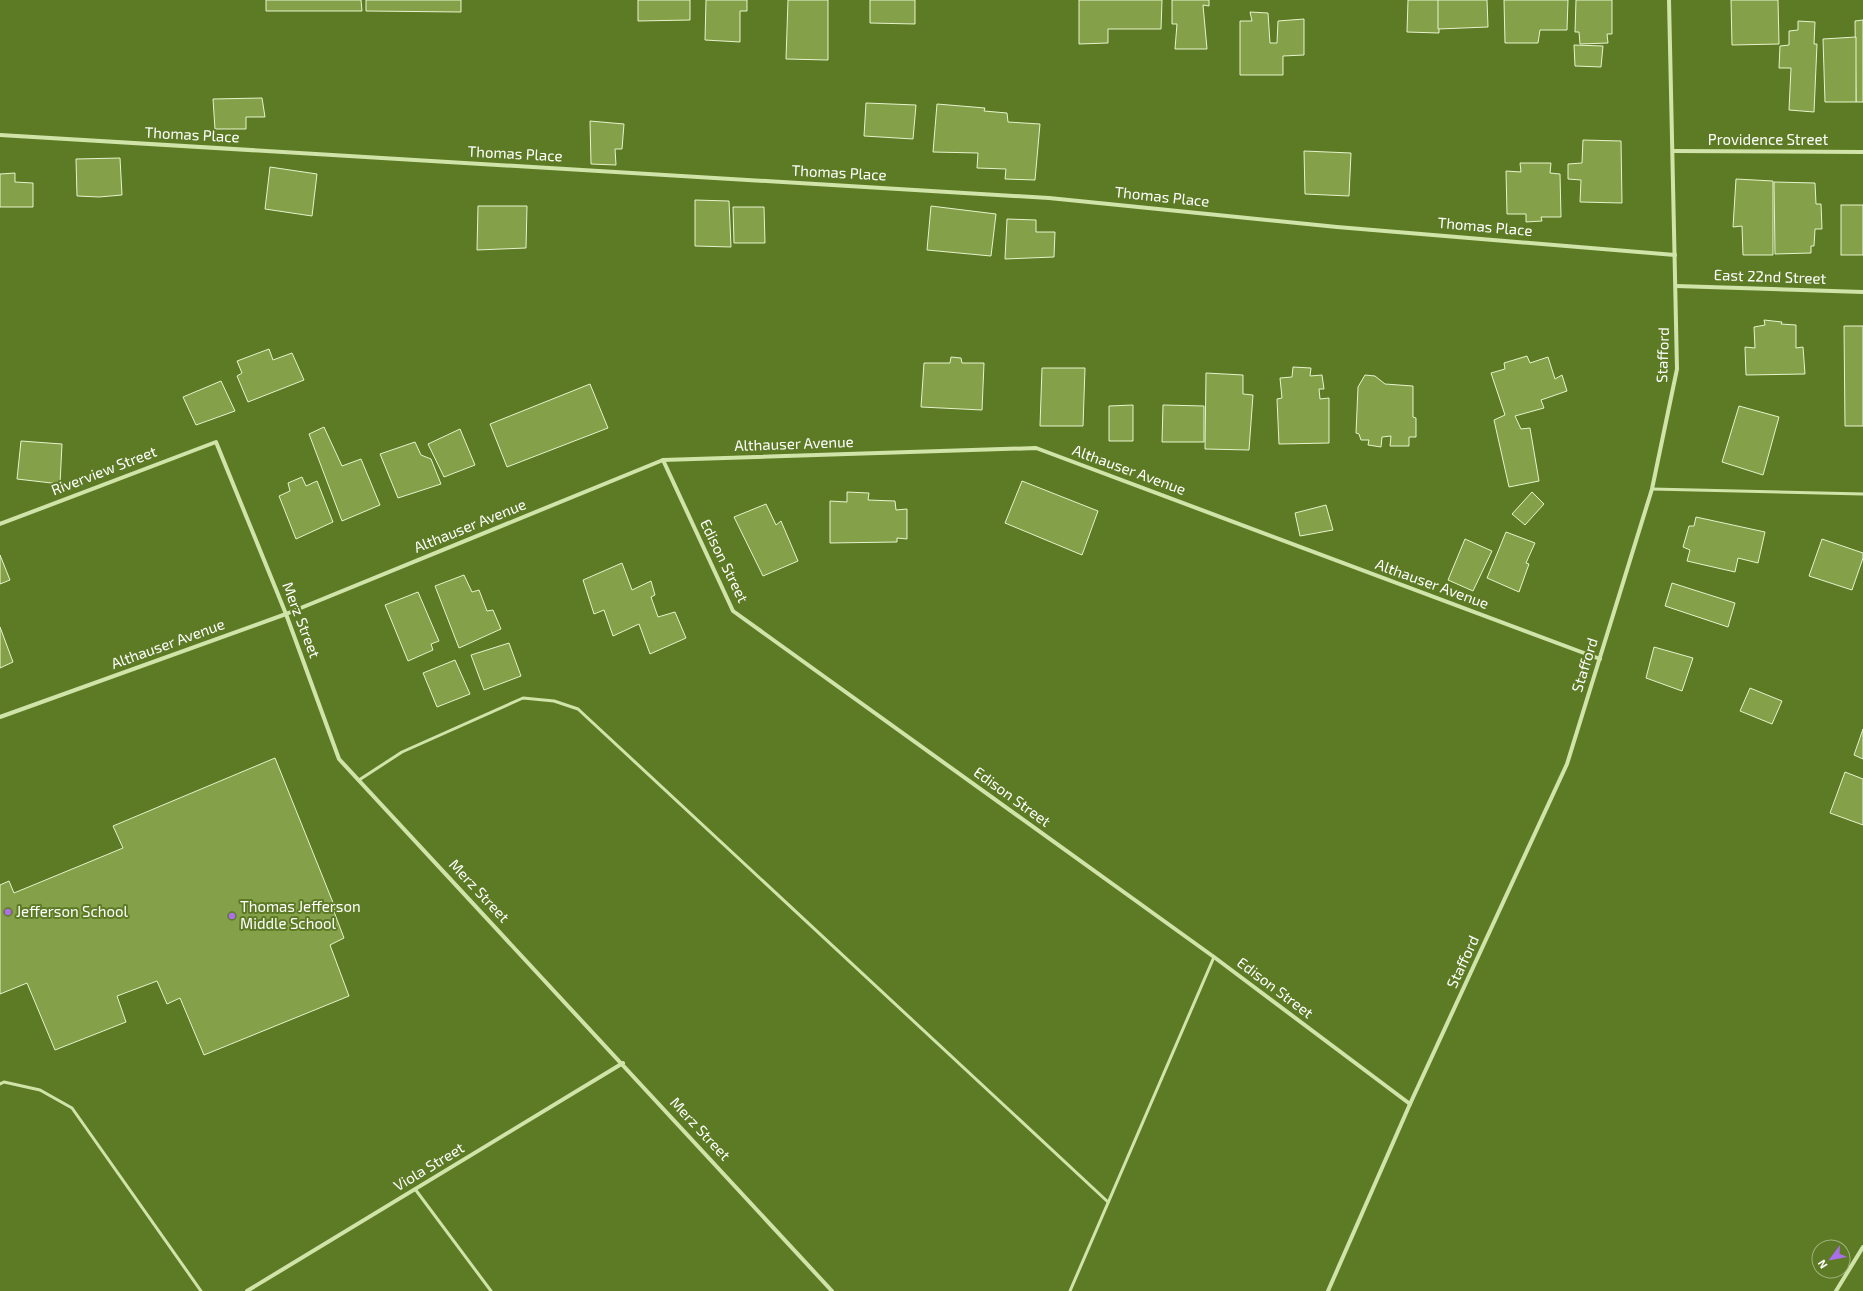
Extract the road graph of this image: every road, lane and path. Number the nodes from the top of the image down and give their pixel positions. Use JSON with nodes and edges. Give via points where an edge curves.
{"nodes":[{"id":1,"x":1669,"y":0,"type":"edge"},
{"id":2,"x":0,"y":135,"type":"edge"},
{"id":3,"x":1673,"y":151,"type":"junction"},
{"id":4,"x":1863,"y":152,"type":"edge"},
{"id":5,"x":1675,"y":255,"type":"junction"},
{"id":6,"x":1676,"y":286,"type":"junction"},
{"id":7,"x":1863,"y":292,"type":"edge"},
{"id":8,"x":216,"y":442,"type":"joint"},
{"id":9,"x":663,"y":460,"type":"junction"},
{"id":10,"x":1652,"y":488,"type":"junction"},
{"id":11,"x":1863,"y":494,"type":"edge"},
{"id":12,"x":0,"y":524,"type":"edge"},
{"id":13,"x":286,"y":614,"type":"junction"},
{"id":14,"x":1600,"y":659,"type":"junction"},
{"id":15,"x":0,"y":717,"type":"edge"},
{"id":16,"x":359,"y":780,"type":"junction"},
{"id":17,"x":1214,"y":957,"type":"junction"},
{"id":18,"x":623,"y":1063,"type":"junction"},
{"id":19,"x":0,"y":1084,"type":"edge"},
{"id":20,"x":1410,"y":1104,"type":"junction"},
{"id":21,"x":415,"y":1189,"type":"junction"},
{"id":22,"x":1108,"y":1202,"type":"junction"},
{"id":23,"x":1863,"y":1247,"type":"edge"},
{"id":24,"x":201,"y":1291,"type":"edge"},
{"id":25,"x":247,"y":1291,"type":"edge"},
{"id":26,"x":491,"y":1291,"type":"edge"},
{"id":27,"x":832,"y":1291,"type":"edge"},
{"id":28,"x":1070,"y":1291,"type":"edge"},
{"id":29,"x":1328,"y":1291,"type":"edge"},
{"id":30,"x":1836,"y":1291,"type":"edge"}],
"edges":[{"from":1,"to":3,"type":"street","name":"Stafford"},
{"from":2,"to":5,"type":"street","name":"Thomas Place","via":[[1049,198],[1337,227]]},
{"from":3,"to":4,"type":"street","name":"Providence Street"},
{"from":3,"to":5,"type":"street","name":"Stafford"},
{"from":5,"to":6,"type":"street","name":"Stafford"},
{"from":6,"to":7,"type":"street","name":"East 22nd Street"},
{"from":6,"to":10,"type":"street","name":"Stafford","via":[[1677,369]]},
{"from":8,"to":12,"type":"street","name":"Riverview Street"},
{"from":8,"to":13,"type":"street","name":"Merz Street"},
{"from":9,"to":13,"type":"street","name":"Althauser Avenue"},
{"from":9,"to":14,"type":"street","name":"Althauser Avenue","via":[[1036,448]]},
{"from":9,"to":17,"type":"street","name":"Edison Street","via":[[733,611]]},
{"from":10,"to":11,"type":"lane"},
{"from":10,"to":14,"type":"street","name":"Stafford"},
{"from":13,"to":15,"type":"street","name":"Althauser Avenue"},
{"from":13,"to":16,"type":"street","name":"Merz Street","via":[[339,759]]},
{"from":14,"to":20,"type":"street","name":"Stafford","via":[[1567,764]]},
{"from":16,"to":18,"type":"street","name":"Merz Street"},
{"from":16,"to":22,"type":"lane","via":[[402,752],[523,698],[554,701],[578,709]]},
{"from":17,"to":20,"type":"street","name":"Edison Street"},
{"from":17,"to":22,"type":"lane"},
{"from":18,"to":21,"type":"street","name":"Viola Street"},
{"from":18,"to":27,"type":"street","name":"Merz Street"},
{"from":19,"to":24,"type":"lane","via":[[4,1082],[40,1090],[72,1108]]},
{"from":20,"to":29,"type":"street","name":"Stafford"},
{"from":21,"to":25,"type":"street","name":"Viola Street"},
{"from":21,"to":26,"type":"lane"},
{"from":22,"to":28,"type":"lane"},
{"from":23,"to":30,"type":"street"}]}
